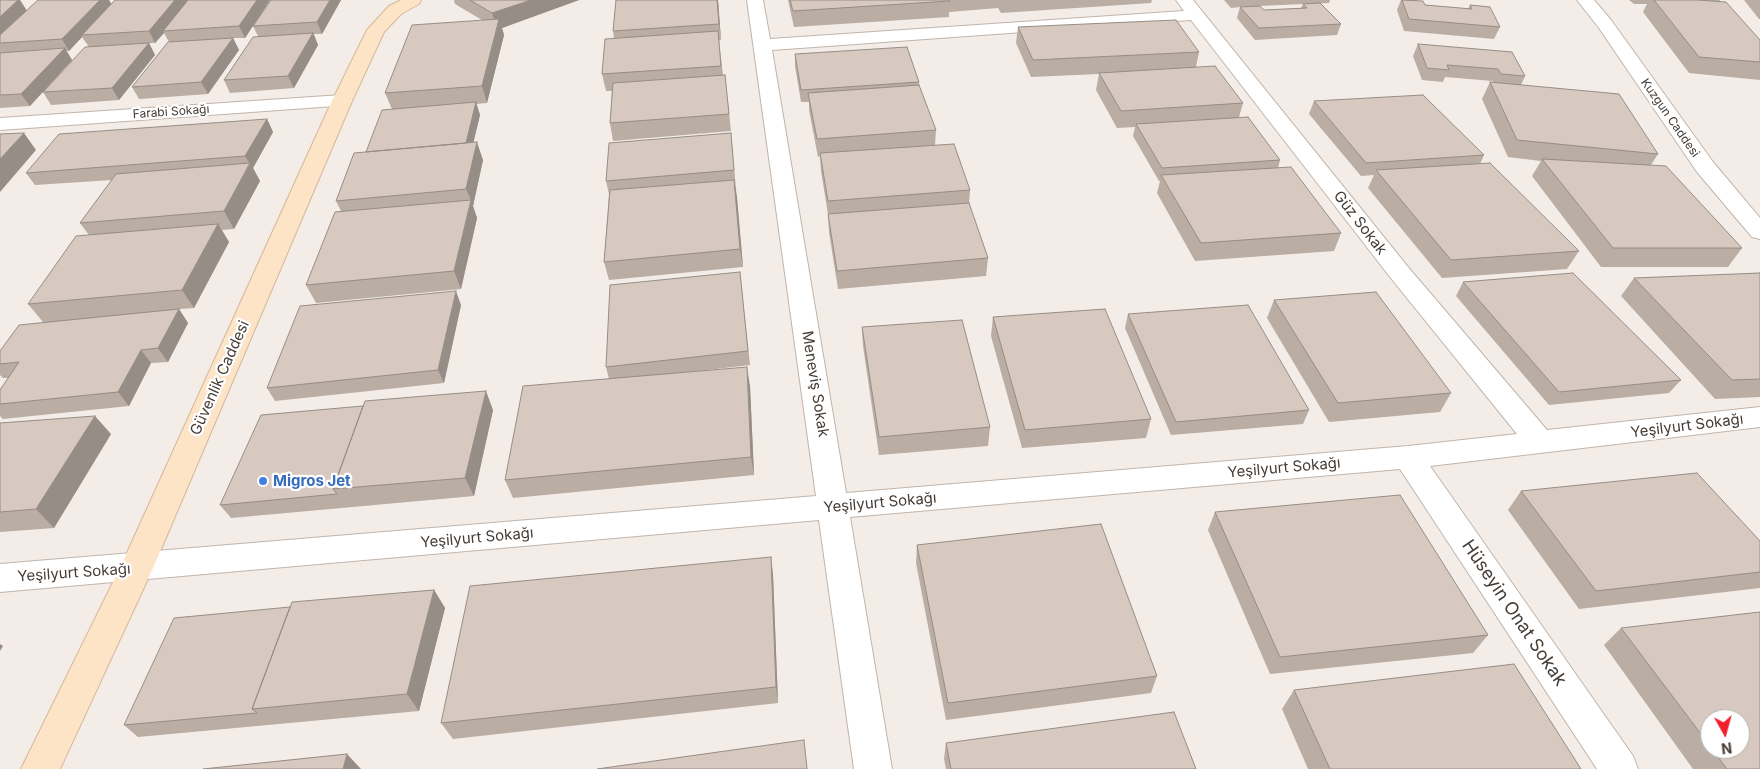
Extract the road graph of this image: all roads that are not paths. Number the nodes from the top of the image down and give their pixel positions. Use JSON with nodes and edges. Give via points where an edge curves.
{"nodes":[{"id":1,"x":413,"y":0,"type":"edge"},
{"id":2,"x":755,"y":0,"type":"edge"},
{"id":3,"x":1585,"y":0,"type":"edge"},
{"id":4,"x":1190,"y":7,"type":"edge"},
{"id":5,"x":763,"y":45,"type":"junction"},
{"id":6,"x":342,"y":101,"type":"junction"},
{"id":7,"x":0,"y":124,"type":"edge"},
{"id":8,"x":1760,"y":232,"type":"edge"},
{"id":9,"x":1760,"y":417,"type":"edge"},
{"id":10,"x":1541,"y":443,"type":"junction"},
{"id":11,"x":1408,"y":457,"type":"junction"},
{"id":12,"x":834,"y":507,"type":"junction"},
{"id":13,"x":137,"y":568,"type":"junction"},
{"id":14,"x":0,"y":578,"type":"edge"},
{"id":15,"x":40,"y":769,"type":"edge"},
{"id":16,"x":873,"y":769,"type":"edge"},
{"id":17,"x":1619,"y":769,"type":"edge"}],
"edges":[{"from":1,"to":6,"type":"main road","name":"Güvenlik Caddesi","via":[[395,10],[376,30]]},
{"from":2,"to":5,"type":"street","name":"Meneviş Sokak"},
{"from":3,"to":8,"type":"street","name":"Kuzgun Caddesi","via":[[1705,167]]},
{"from":4,"to":5,"type":"street"},
{"from":4,"to":10,"type":"street","name":"Güz Sokak","via":[[1399,272]]},
{"from":5,"to":12,"type":"street","name":"Meneviş Sokak"},
{"from":6,"to":7,"type":"street","name":"Farabi Sokağı"},
{"from":6,"to":13,"type":"main road","name":"Güvenlik Caddesi"},
{"from":9,"to":10,"type":"street","name":"Yeşilyurt Sokağı"},
{"from":10,"to":11,"type":"street","name":"Yeşilyurt Sokağı"},
{"from":11,"to":12,"type":"street","name":"Yeşilyurt Sokağı"},
{"from":11,"to":17,"type":"street","name":"Hüseyin Onat Sokak"},
{"from":12,"to":13,"type":"street","name":"Yeşilyurt Sokağı"},
{"from":12,"to":16,"type":"street","name":"Meneviş Sokak"},
{"from":13,"to":14,"type":"street","name":"Yeşilyurt Sokağı"},
{"from":13,"to":15,"type":"main road","name":"Güvenlik Caddesi"}]}
